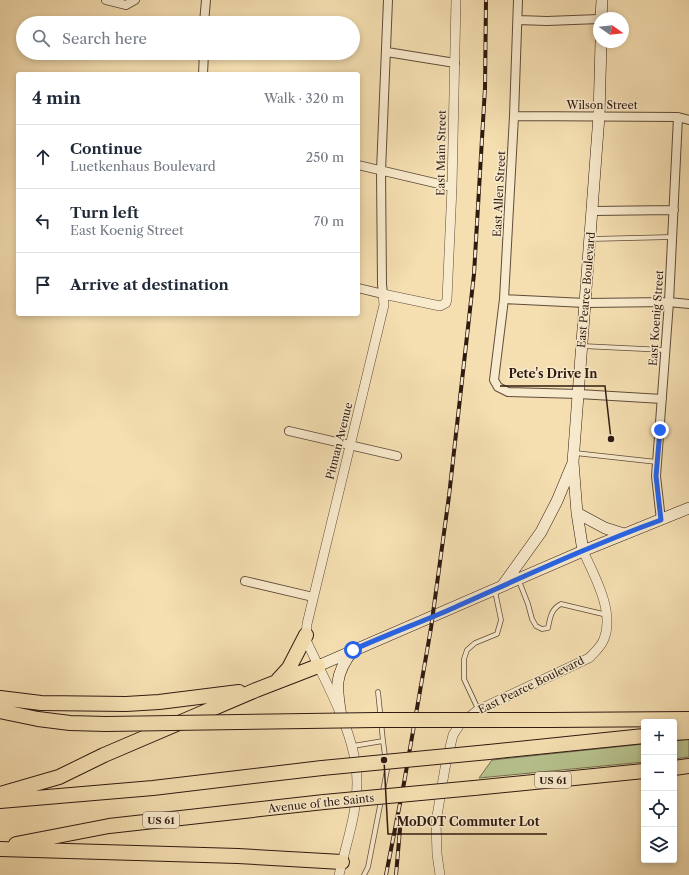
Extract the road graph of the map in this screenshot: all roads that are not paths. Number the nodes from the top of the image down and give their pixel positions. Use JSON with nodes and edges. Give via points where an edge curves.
{"nodes":[{"id":1,"x":106,"y":0,"type":"edge"},
{"id":2,"x":135,"y":0,"type":"edge"},
{"id":3,"x":206,"y":0,"type":"edge"},
{"id":4,"x":388,"y":0,"type":"edge"},
{"id":5,"x":456,"y":0,"type":"edge"},
{"id":6,"x":518,"y":0,"type":"edge"},
{"id":7,"x":602,"y":0,"type":"edge"},
{"id":8,"x":601,"y":12,"type":"edge"},
{"id":9,"x":205,"y":16,"type":"edge"},
{"id":10,"x":593,"y":18,"type":"edge"},
{"id":11,"x":518,"y":20,"type":"junction"},
{"id":12,"x":601,"y":48,"type":"edge"},
{"id":13,"x":387,"y":52,"type":"junction"},
{"id":14,"x":204,"y":60,"type":"edge"},
{"id":15,"x":454,"y":62,"type":"junction"},
{"id":16,"x":203,"y":72,"type":"edge"},
{"id":17,"x":514,"y":116,"type":"junction"},
{"id":18,"x":599,"y":116,"type":"junction"},
{"id":19,"x":678,"y":117,"type":"junction"},
{"id":20,"x":689,"y":120,"type":"edge"},
{"id":21,"x":360,"y":165,"type":"edge"},
{"id":22,"x":381,"y":171,"type":"junction"},
{"id":23,"x":452,"y":188,"type":"junction"},
{"id":24,"x":593,"y":210,"type":"junction"},
{"id":25,"x":674,"y":210,"type":"junction"},
{"id":26,"x":672,"y":237,"type":"junction"},
{"id":27,"x":590,"y":239,"type":"junction"},
{"id":28,"x":360,"y":288,"type":"edge"},
{"id":29,"x":383,"y":294,"type":"junction"},
{"id":30,"x":504,"y":299,"type":"junction"},
{"id":31,"x":669,"y":302,"type":"junction"},
{"id":32,"x":585,"y":303,"type":"junction"},
{"id":33,"x":689,"y":304,"type":"edge"},
{"id":34,"x":582,"y":346,"type":"junction"},
{"id":35,"x":665,"y":350,"type":"junction"},
{"id":36,"x":579,"y":394,"type":"junction"},
{"id":37,"x":662,"y":399,"type":"junction"},
{"id":38,"x":289,"y":431,"type":"dead end"},
{"id":39,"x":350,"y":446,"type":"junction"},
{"id":40,"x":396,"y":456,"type":"dead end"},
{"id":41,"x":573,"y":458,"type":"junction"},
{"id":42,"x":656,"y":462,"type":"junction"},
{"id":43,"x":689,"y":508,"type":"edge"},
{"id":44,"x":577,"y":513,"type":"junction"},
{"id":45,"x":661,"y":520,"type":"junction"},
{"id":46,"x":624,"y":534,"type":"junction"},
{"id":47,"x":583,"y":551,"type":"junction"},
{"id":48,"x":518,"y":579,"type":"junction"},
{"id":49,"x":245,"y":581,"type":"dead end"},
{"id":50,"x":499,"y":587,"type":"junction"},
{"id":51,"x":313,"y":598,"type":"junction"},
{"id":52,"x":608,"y":615,"type":"junction"},
{"id":53,"x":306,"y":635,"type":"junction"},
{"id":54,"x":353,"y":650,"type":"junction"},
{"id":55,"x":318,"y":666,"type":"junction"},
{"id":56,"x":276,"y":682,"type":"junction"},
{"id":57,"x":256,"y":690,"type":"junction"},
{"id":58,"x":378,"y":692,"type":"dead end"},
{"id":59,"x":0,"y":698,"type":"edge"},
{"id":60,"x":478,"y":710,"type":"junction"},
{"id":61,"x":0,"y":711,"type":"edge"},
{"id":62,"x":341,"y":716,"type":"junction"},
{"id":63,"x":689,"y":719,"type":"edge"},
{"id":64,"x":689,"y":732,"type":"edge"},
{"id":65,"x":677,"y":733,"type":"edge"},
{"id":66,"x":641,"y":736,"type":"edge"},
{"id":67,"x":384,"y":741,"type":"junction"},
{"id":68,"x":353,"y":746,"type":"junction"},
{"id":69,"x":689,"y":766,"type":"edge"},
{"id":70,"x":677,"y":768,"type":"edge"},
{"id":71,"x":641,"y":771,"type":"edge"},
{"id":72,"x":0,"y":794,"type":"edge"},
{"id":73,"x":0,"y":801,"type":"edge"},
{"id":74,"x":0,"y":848,"type":"edge"},
{"id":75,"x":341,"y":869,"type":"edge"},
{"id":76,"x":364,"y":875,"type":"edge"},
{"id":77,"x":440,"y":875,"type":"edge"}],
"edges":[{"from":1,"to":2,"type":"street","via":[[126,5]]},
{"from":3,"to":9,"type":"street"},
{"from":4,"to":13,"type":"street","name":"Pitman Avenue"},
{"from":5,"to":15,"type":"street","name":"East Main Street"},
{"from":6,"to":11,"type":"street","name":"East Allen Street"},
{"from":7,"to":8,"type":"main road"},
{"from":10,"to":11,"type":"street"},
{"from":11,"to":17,"type":"street","name":"East Allen Street"},
{"from":12,"to":18,"type":"main road","name":"East Pearce Boulevard"},
{"from":13,"to":15,"type":"street"},
{"from":13,"to":22,"type":"street","name":"Pitman Avenue"},
{"from":14,"to":16,"type":"street"},
{"from":15,"to":23,"type":"street","name":"East Main Street"},
{"from":17,"to":18,"type":"street","name":"Wilson Street"},
{"from":17,"to":30,"type":"street","name":"East Allen Street"},
{"from":18,"to":19,"type":"street","name":"Wilson Street"},
{"from":18,"to":24,"type":"main road","name":"East Pearce Boulevard"},
{"from":19,"to":20,"type":"street","name":"Wilson Street"},
{"from":19,"to":25,"type":"street","name":"East Koenig Street"},
{"from":21,"to":22,"type":"street"},
{"from":22,"to":23,"type":"street"},
{"from":22,"to":29,"type":"street","name":"Pitman Avenue"},
{"from":23,"to":29,"type":"street","name":"East Main Street","via":[[447,299],[443,305],[436,306]]},
{"from":24,"to":25,"type":"street"},
{"from":24,"to":27,"type":"main road","name":"East Pearce Boulevard"},
{"from":25,"to":26,"type":"street","name":"East Koenig Street"},
{"from":26,"to":27,"type":"lane"},
{"from":26,"to":31,"type":"street","name":"East Koenig Street"},
{"from":27,"to":32,"type":"main road","name":"East Pearce Boulevard"},
{"from":28,"to":29,"type":"street"},
{"from":29,"to":39,"type":"street","name":"Pitman Avenue","via":[[384,305]]},
{"from":30,"to":32,"type":"street"},
{"from":30,"to":36,"type":"street","name":"East Allen Street","via":[[494,380],[498,388],[508,392]]},
{"from":31,"to":32,"type":"street"},
{"from":31,"to":33,"type":"street"},
{"from":31,"to":35,"type":"street","name":"East Koenig Street"},
{"from":32,"to":34,"type":"main road","name":"East Pearce Boulevard"},
{"from":34,"to":35,"type":"lane"},
{"from":34,"to":36,"type":"main road","name":"East Pearce Boulevard"},
{"from":35,"to":37,"type":"street","name":"East Koenig Street"},
{"from":36,"to":37,"type":"street"},
{"from":36,"to":41,"type":"main road","name":"East Pearce Boulevard"},
{"from":37,"to":42,"type":"street","name":"East Koenig Street"},
{"from":38,"to":39,"type":"street"},
{"from":39,"to":40,"type":"street"},
{"from":39,"to":51,"type":"street","name":"Pitman Avenue"},
{"from":41,"to":42,"type":"lane"},
{"from":41,"to":44,"type":"main road","name":"East Pearce Boulevard"},
{"from":41,"to":50,"type":"main road","via":[[558,501],[541,532]]},
{"from":42,"to":45,"type":"street","name":"East Koenig Street"},
{"from":43,"to":45,"type":"main road"},
{"from":44,"to":46,"type":"main road","via":[[605,528]]},
{"from":44,"to":47,"type":"main road","name":"East Pearce Boulevard"},
{"from":45,"to":46,"type":"main road"},
{"from":46,"to":47,"type":"main road"},
{"from":47,"to":48,"type":"main road"},
{"from":47,"to":52,"type":"street","name":"East Pearce Boulevard"},
{"from":48,"to":50,"type":"main road"},
{"from":48,"to":52,"type":"lane","via":[[532,619],[536,626],[542,629],[548,628],[553,610],[561,604]]},
{"from":49,"to":51,"type":"street"},
{"from":50,"to":54,"type":"main road"},
{"from":50,"to":60,"type":"lane","via":[[501,620],[497,634],[475,643],[467,650],[464,659],[464,679]]},
{"from":51,"to":53,"type":"street","name":"Pitman Avenue"},
{"from":52,"to":60,"type":"street","name":"East Pearce Boulevard","via":[[604,639],[589,658]]},
{"from":53,"to":55,"type":"street","name":"Pitman Avenue"},
{"from":53,"to":56,"type":"highway","via":[[289,668]]},
{"from":54,"to":55,"type":"main road"},
{"from":54,"to":62,"type":"main road","via":[[343,665],[338,680]]},
{"from":55,"to":56,"type":"highway"},
{"from":55,"to":62,"type":"street","name":"Pitman Avenue"},
{"from":56,"to":57,"type":"highway"},
{"from":57,"to":59,"type":"highway","via":[[126,704],[41,703]]},
{"from":57,"to":72,"type":"highway","via":[[59,777]]},
{"from":58,"to":67,"type":"lane"},
{"from":60,"to":77,"type":"street","name":"East Pearce Boulevard","via":[[460,724],[453,735],[445,768],[436,822]]},
{"from":61,"to":63,"type":"highway","bridge":true,"via":[[38,719],[106,724]]},
{"from":62,"to":68,"type":"street","name":"Pitman Avenue"},
{"from":64,"to":65,"type":"highway"},
{"from":66,"to":73,"type":"highway","bridge":true,"via":[[322,768],[153,788]]},
{"from":67,"to":68,"type":"lane"},
{"from":67,"to":76,"type":"lane","via":[[387,770],[368,867]]},
{"from":68,"to":75,"type":"street","name":"Pitman Avenue","via":[[357,782],[353,818]]},
{"from":69,"to":70,"type":"highway"},
{"from":71,"to":74,"type":"highway","name":"Avenue of the Saints","number":"US 61","bridge":true,"via":[[110,826]]},
{"from":74,"to":75,"type":"highway","via":[[238,856]]}]}
